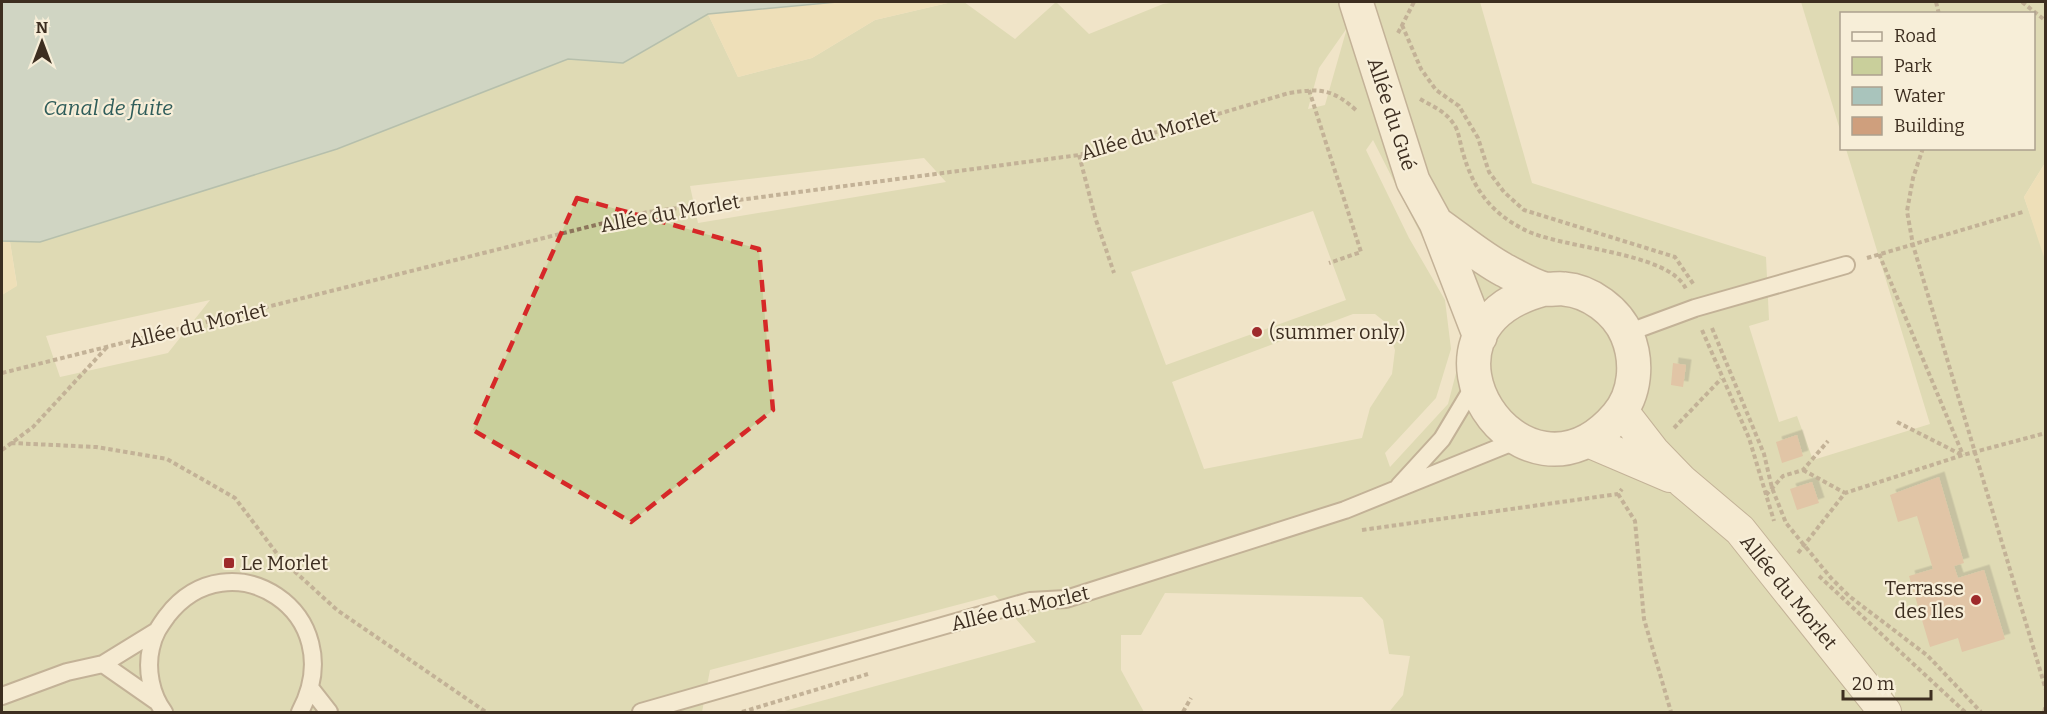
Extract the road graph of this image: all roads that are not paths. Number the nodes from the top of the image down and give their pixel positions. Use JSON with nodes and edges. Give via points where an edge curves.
{"nodes":[{"id":1,"x":1356,"y":2,"type":"edge"},
{"id":2,"x":1436,"y":223,"type":"junction"},
{"id":3,"x":1846,"y":265,"type":"dead end"},
{"id":4,"x":1544,"y":289,"type":"junction"},
{"id":5,"x":1627,"y":333,"type":"junction"},
{"id":6,"x":1480,"y":337,"type":"junction"},
{"id":7,"x":1475,"y":384,"type":"junction"},
{"id":8,"x":1622,"y":411,"type":"junction"},
{"id":9,"x":1518,"y":440,"type":"junction"},
{"id":10,"x":1588,"y":441,"type":"junction"},
{"id":11,"x":1682,"y":482,"type":"junction"},
{"id":12,"x":1395,"y":490,"type":"junction"},
{"id":13,"x":154,"y":632,"type":"junction"},
{"id":14,"x":103,"y":664,"type":"junction"},
{"id":15,"x":311,"y":689,"type":"junction"},
{"id":16,"x":2,"y":696,"type":"edge"},
{"id":17,"x":160,"y":707,"type":"edge"},
{"id":18,"x":300,"y":712,"type":"edge"},
{"id":19,"x":329,"y":712,"type":"edge"},
{"id":20,"x":641,"y":712,"type":"edge"},
{"id":21,"x":1885,"y":712,"type":"edge"}],
"edges":[{"from":1,"to":2,"type":"street","name":"Allée du Gué","via":[[1413,181]]},
{"from":2,"to":4,"type":"street","name":"Allée du Gué","via":[[1503,269]]},
{"from":2,"to":6,"type":"street","name":"Allée du Gué"},
{"from":3,"to":5,"type":"lane","via":[[1699,307]]},
{"from":4,"to":5,"type":"street","via":[[1564,289],[1601,303]]},
{"from":4,"to":6,"type":"street","via":[[1506,304]]},
{"from":5,"to":8,"type":"street","via":[[1634,373]]},
{"from":6,"to":7,"type":"street","via":[[1474,360]]},
{"from":7,"to":9,"type":"street","via":[[1490,417]]},
{"from":7,"to":12,"type":"lane","name":"Allée du Morlet","via":[[1442,439]]},
{"from":8,"to":10,"type":"street"},
{"from":8,"to":11,"type":"street","name":"Allée du Morlet"},
{"from":9,"to":10,"type":"street","via":[[1553,448]]},
{"from":9,"to":12,"type":"lane","name":"Allée du Morlet"},
{"from":10,"to":11,"type":"street","name":"Allée du Morlet"},
{"from":11,"to":21,"type":"street","name":"Allée du Morlet","via":[[1740,530]]},
{"from":12,"to":20,"type":"lane","name":"Allée du Morlet","via":[[1345,510],[1066,599],[1030,601]]},
{"from":13,"to":14,"type":"lane"},
{"from":13,"to":15,"type":"lane","via":[[179,600],[205,586],[234,582],[262,588],[290,606],[307,629],[315,660]]},
{"from":13,"to":17,"type":"lane","via":[[148,660]]},
{"from":14,"to":16,"type":"lane","via":[[67,672]]},
{"from":14,"to":17,"type":"lane"},
{"from":15,"to":18,"type":"lane"},
{"from":15,"to":19,"type":"lane"}]}
